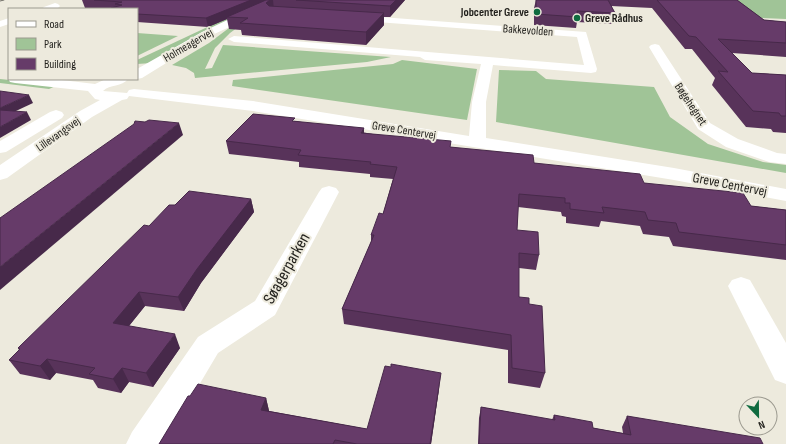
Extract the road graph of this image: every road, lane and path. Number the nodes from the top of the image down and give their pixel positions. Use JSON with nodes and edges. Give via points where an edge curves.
{"nodes":[{"id":1,"x":284,"y":0,"type":"edge"},
{"id":2,"x":343,"y":18,"type":"edge"},
{"id":3,"x":313,"y":35,"type":"edge"},
{"id":4,"x":234,"y":39,"type":"dead end"},
{"id":5,"x":302,"y":44,"type":"junction"},
{"id":6,"x":655,"y":47,"type":"dead end"},
{"id":7,"x":488,"y":61,"type":"junction"},
{"id":8,"x":54,"y":80,"type":"edge"},
{"id":9,"x":140,"y":82,"type":"edge"},
{"id":10,"x":102,"y":85,"type":"edge"},
{"id":11,"x":118,"y":97,"type":"junction"},
{"id":12,"x":56,"y":115,"type":"dead end"},
{"id":13,"x":477,"y":138,"type":"junction"},
{"id":14,"x":0,"y":148,"type":"edge"},
{"id":15,"x":0,"y":157,"type":"edge"},
{"id":16,"x":786,"y":159,"type":"edge"},
{"id":17,"x":0,"y":174,"type":"edge"},
{"id":18,"x":329,"y":192,"type":"dead end"},
{"id":19,"x":786,"y":195,"type":"edge"},
{"id":20,"x":741,"y":286,"type":"dead end"},
{"id":21,"x":786,"y":371,"type":"edge"},
{"id":22,"x":144,"y":444,"type":"edge"}],
"edges":[{"from":1,"to":9,"type":"street","name":"Holmeagervej","via":[[241,17]]},
{"from":2,"to":7,"type":"street","name":"Bakkevolden","via":[[582,34],[591,68]]},
{"from":3,"to":5,"type":"street"},
{"from":4,"to":5,"type":"street","name":"Bakkevolden"},
{"from":5,"to":7,"type":"street","name":"Bakkevolden"},
{"from":6,"to":16,"type":"street","name":"Bøgehegnet","via":[[704,126],[732,143],[775,158]]},
{"from":7,"to":13,"type":"street","via":[[479,102]]},
{"from":8,"to":10,"type":"street"},
{"from":9,"to":11,"type":"street"},
{"from":9,"to":13,"type":"street","name":"Greve Centervej","via":[[253,106]]},
{"from":10,"to":11,"type":"street"},
{"from":10,"to":15,"type":"street","name":"Lillevangsvej"},
{"from":11,"to":17,"type":"street","name":"Lillevangsvej","via":[[86,114]]},
{"from":12,"to":14,"type":"street","name":"Lillevangsvej"},
{"from":13,"to":19,"type":"street","name":"Greve Centervej"},
{"from":18,"to":22,"type":"street","name":"Søagerparken","via":[[265,308],[208,345]]},
{"from":20,"to":21,"type":"street"}]}
